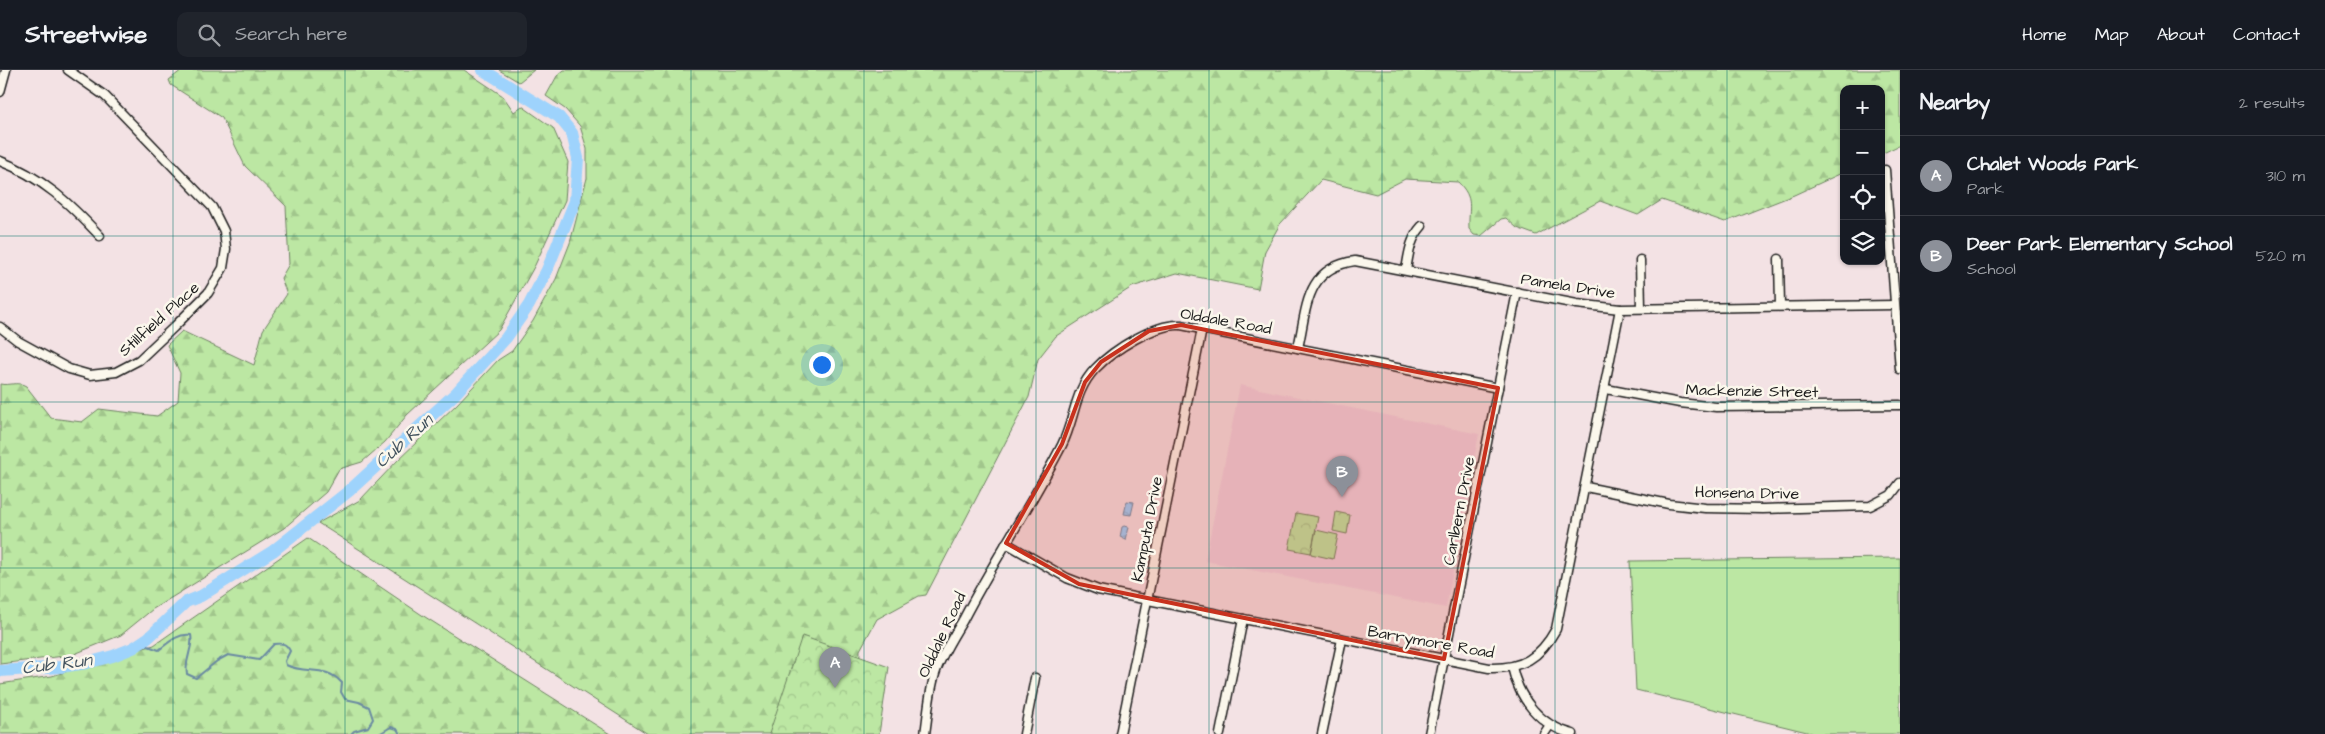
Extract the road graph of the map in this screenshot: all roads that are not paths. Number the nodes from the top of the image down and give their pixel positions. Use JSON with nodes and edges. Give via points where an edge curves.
{"nodes":[{"id":1,"x":6,"y":70,"type":"edge"},
{"id":2,"x":68,"y":70,"type":"edge"},
{"id":3,"x":0,"y":92,"type":"edge"},
{"id":4,"x":0,"y":160,"type":"edge"},
{"id":5,"x":1885,"y":170,"type":"dead end"},
{"id":6,"x":1422,"y":226,"type":"dead end"},
{"id":7,"x":100,"y":236,"type":"dead end"},
{"id":8,"x":1779,"y":259,"type":"dead end"},
{"id":9,"x":1640,"y":260,"type":"dead end"},
{"id":10,"x":1406,"y":270,"type":"junction"},
{"id":11,"x":1517,"y":292,"type":"junction"},
{"id":12,"x":1895,"y":305,"type":"junction"},
{"id":13,"x":1780,"y":306,"type":"junction"},
{"id":14,"x":1642,"y":308,"type":"junction"},
{"id":15,"x":1620,"y":309,"type":"junction"},
{"id":16,"x":0,"y":327,"type":"edge"},
{"id":17,"x":1202,"y":330,"type":"junction"},
{"id":18,"x":1298,"y":348,"type":"junction"},
{"id":19,"x":1900,"y":368,"type":"edge"},
{"id":20,"x":1498,"y":388,"type":"junction"},
{"id":21,"x":1606,"y":389,"type":"junction"},
{"id":22,"x":1900,"y":406,"type":"edge"},
{"id":23,"x":1900,"y":483,"type":"edge"},
{"id":24,"x":1586,"y":487,"type":"junction"},
{"id":25,"x":1006,"y":543,"type":"junction"},
{"id":26,"x":1147,"y":600,"type":"junction"},
{"id":27,"x":1243,"y":619,"type":"junction"},
{"id":28,"x":1342,"y":639,"type":"junction"},
{"id":29,"x":1444,"y":659,"type":"junction"},
{"id":30,"x":1512,"y":667,"type":"junction"},
{"id":31,"x":1035,"y":678,"type":"dead end"},
{"id":32,"x":1550,"y":725,"type":"junction"},
{"id":33,"x":925,"y":734,"type":"edge"},
{"id":34,"x":1024,"y":734,"type":"edge"},
{"id":35,"x":1120,"y":734,"type":"edge"},
{"id":36,"x":1220,"y":734,"type":"edge"},
{"id":37,"x":1322,"y":734,"type":"edge"},
{"id":38,"x":1428,"y":734,"type":"edge"},
{"id":39,"x":1544,"y":734,"type":"edge"},
{"id":40,"x":1573,"y":734,"type":"edge"}],
"edges":[{"from":1,"to":3,"type":"street"},
{"from":2,"to":16,"type":"street","name":"Stillfield Place","via":[[105,96],[212,206],[224,231],[223,268],[212,288],[174,327],[139,360],[116,372],[90,375],[69,369],[18,341]]},
{"from":4,"to":7,"type":"street","via":[[57,192]]},
{"from":5,"to":12,"type":"street"},
{"from":6,"to":10,"type":"street","via":[[1410,244]]},
{"from":8,"to":13,"type":"street"},
{"from":9,"to":14,"type":"street"},
{"from":10,"to":11,"type":"street","name":"Pamela Drive"},
{"from":10,"to":18,"type":"street","name":"Pamela Drive","via":[[1355,261],[1325,272],[1310,292]]},
{"from":11,"to":15,"type":"street","name":"Pamela Drive"},
{"from":11,"to":20,"type":"street","name":"Carlbern Drive"},
{"from":12,"to":13,"type":"street","name":"Pamela Drive"},
{"from":12,"to":19,"type":"street"},
{"from":13,"to":14,"type":"street","name":"Pamela Drive"},
{"from":14,"to":15,"type":"street","name":"Pamela Drive"},
{"from":15,"to":21,"type":"street","name":"Barrymore Road"},
{"from":17,"to":18,"type":"street","name":"Olddale Road"},
{"from":17,"to":25,"type":"street","name":"Olddale Road","via":[[1175,325],[1155,328],[1108,357],[1094,370],[1078,395],[1062,444]]},
{"from":17,"to":26,"type":"street","name":"Kamputa Drive"},
{"from":18,"to":20,"type":"street","name":"Olddale Road"},
{"from":20,"to":29,"type":"street","name":"Carlbern Drive"},
{"from":21,"to":22,"type":"street","name":"Mackenzie Street","via":[[1716,407]]},
{"from":21,"to":24,"type":"street","name":"Barrymore Road"},
{"from":23,"to":24,"type":"street","name":"Honsena Drive","via":[[1891,495],[1870,506],[1763,509],[1669,504]]},
{"from":24,"to":30,"type":"street","name":"Barrymore Road","via":[[1556,630],[1539,654]]},
{"from":25,"to":26,"type":"street","name":"Barrymore Road","via":[[1079,584]]},
{"from":25,"to":33,"type":"street","name":"Olddale Road","via":[[936,673]]},
{"from":26,"to":27,"type":"street","name":"Barrymore Road"},
{"from":26,"to":35,"type":"street","name":"Kamputa Drive"},
{"from":27,"to":28,"type":"street","name":"Barrymore Road"},
{"from":27,"to":36,"type":"street"},
{"from":28,"to":29,"type":"street","name":"Barrymore Road"},
{"from":28,"to":37,"type":"street"},
{"from":29,"to":30,"type":"street","name":"Barrymore Road","via":[[1489,668]]},
{"from":29,"to":38,"type":"street","name":"Carlbern Drive"},
{"from":30,"to":32,"type":"street","via":[[1521,694]]},
{"from":31,"to":34,"type":"street"},
{"from":32,"to":39,"type":"street"},
{"from":32,"to":40,"type":"street"}]}
